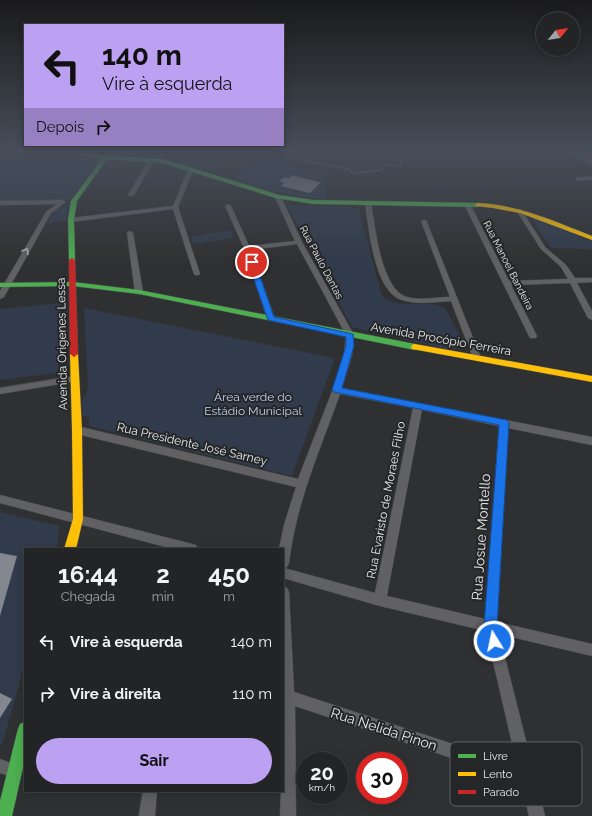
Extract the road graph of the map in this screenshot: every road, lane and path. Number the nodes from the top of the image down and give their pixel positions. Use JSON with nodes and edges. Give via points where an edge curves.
{"nodes":[{"id":1,"x":83,"y":188,"type":"edge"},
{"id":2,"x":135,"y":188,"type":"edge"},
{"id":3,"x":183,"y":188,"type":"edge"},
{"id":4,"x":248,"y":188,"type":"edge"},
{"id":5,"x":131,"y":195,"type":"dead end"},
{"id":6,"x":278,"y":197,"type":"junction"},
{"id":7,"x":74,"y":201,"type":"junction"},
{"id":8,"x":63,"y":202,"type":"junction"},
{"id":9,"x":0,"y":203,"type":"edge"},
{"id":10,"x":368,"y":203,"type":"junction"},
{"id":11,"x":467,"y":204,"type":"junction"},
{"id":12,"x":228,"y":206,"type":"dead end"},
{"id":13,"x":175,"y":207,"type":"junction"},
{"id":14,"x":519,"y":210,"type":"junction"},
{"id":15,"x":71,"y":220,"type":"junction"},
{"id":16,"x":424,"y":221,"type":"dead end"},
{"id":17,"x":130,"y":233,"type":"dead end"},
{"id":18,"x":592,"y":238,"type":"edge"},
{"id":19,"x":299,"y":242,"type":"junction"},
{"id":20,"x":247,"y":248,"type":"junction"},
{"id":21,"x":197,"y":274,"type":"dead end"},
{"id":22,"x":592,"y":280,"type":"edge"},
{"id":23,"x":573,"y":281,"type":"junction"},
{"id":24,"x":507,"y":283,"type":"junction"},
{"id":25,"x":73,"y":284,"type":"junction"},
{"id":26,"x":3,"y":285,"type":"edge"},
{"id":27,"x":139,"y":292,"type":"junction"},
{"id":28,"x":0,"y":297,"type":"edge"},
{"id":29,"x":453,"y":299,"type":"junction"},
{"id":30,"x":592,"y":318,"type":"edge"},
{"id":31,"x":271,"y":319,"type":"junction"},
{"id":32,"x":350,"y":336,"type":"junction"},
{"id":33,"x":533,"y":336,"type":"dead end"},
{"id":34,"x":477,"y":358,"type":"junction"},
{"id":35,"x":74,"y":379,"type":"junction"},
{"id":36,"x":592,"y":379,"type":"edge"},
{"id":37,"x":337,"y":390,"type":"junction"},
{"id":38,"x":0,"y":391,"type":"edge"},
{"id":39,"x":418,"y":406,"type":"junction"},
{"id":40,"x":504,"y":423,"type":"junction"},
{"id":41,"x":77,"y":430,"type":"junction"},
{"id":42,"x":592,"y":441,"type":"edge"},
{"id":43,"x":302,"y":484,"type":"junction"},
{"id":44,"x":0,"y":499,"type":"edge"},
{"id":45,"x":78,"y":519,"type":"junction"},
{"id":46,"x":70,"y":548,"type":"edge"},
{"id":47,"x":185,"y":548,"type":"edge"},
{"id":48,"x":284,"y":557,"type":"edge"},
{"id":49,"x":284,"y":573,"type":"edge"},
{"id":50,"x":380,"y":600,"type":"junction"},
{"id":51,"x":284,"y":613,"type":"edge"},
{"id":52,"x":491,"y":626,"type":"junction"},
{"id":53,"x":592,"y":650,"type":"edge"},
{"id":54,"x":288,"y":697,"type":"junction"},
{"id":55,"x":24,"y":733,"type":"edge"},
{"id":56,"x":518,"y":742,"type":"edge"},
{"id":57,"x":450,"y":751,"type":"edge"},
{"id":58,"x":0,"y":766,"type":"edge"},
{"id":59,"x":14,"y":771,"type":"junction"},
{"id":60,"x":150,"y":792,"type":"edge"},
{"id":61,"x":534,"y":806,"type":"edge"},
{"id":62,"x":4,"y":816,"type":"edge"},
{"id":63,"x":147,"y":816,"type":"edge"},
{"id":64,"x":288,"y":816,"type":"edge"},
{"id":65,"x":537,"y":816,"type":"edge"}],
"edges":[{"from":1,"to":7,"type":"main road","name":"Avenida Origenes Lessa"},
{"from":2,"to":5,"type":"street"},
{"from":3,"to":13,"type":"street"},
{"from":4,"to":6,"type":"main road"},
{"from":6,"to":10,"type":"main road","via":[[313,202]]},
{"from":6,"to":19,"type":"street","name":"Rua Paulo Dantas"},
{"from":7,"to":8,"type":"street"},
{"from":7,"to":15,"type":"main road","name":"Avenida Origenes Lessa"},
{"from":8,"to":9,"type":"street"},
{"from":26,"to":8,"type":"street","one_way":true,"via":[[49,212]]},
{"from":10,"to":11,"type":"main road"},
{"from":10,"to":29,"type":"street","via":[[384,277],[391,291],[410,300]]},
{"from":11,"to":14,"type":"main road","via":[[499,204]]},
{"from":11,"to":24,"type":"street","name":"Rua Manoel Bandeira"},
{"from":12,"to":20,"type":"street"},
{"from":13,"to":15,"type":"street"},
{"from":13,"to":21,"type":"street"},
{"from":14,"to":18,"type":"main road"},
{"from":14,"to":23,"type":"street","via":[[543,248],[564,266]]},
{"from":15,"to":25,"type":"main road","name":"Avenida Origenes Lessa"},
{"from":16,"to":29,"type":"street"},
{"from":17,"to":27,"type":"street"},
{"from":19,"to":20,"type":"street"},
{"from":19,"to":32,"type":"street","name":"Rua Paulo Dantas"},
{"from":20,"to":31,"type":"street"},
{"from":22,"to":23,"type":"street"},
{"from":23,"to":24,"type":"street"},
{"from":23,"to":30,"type":"street"},
{"from":24,"to":33,"type":"street","name":"Rua Manoel Bandeira"},
{"from":25,"to":26,"type":"main road","name":"Avenida Procópio Ferreira"},
{"from":25,"to":27,"type":"main road","name":"Avenida Procópio Ferreira"},
{"from":25,"to":35,"type":"main road","name":"Avenida Origenes Lessa"},
{"from":26,"to":28,"type":"street"},
{"from":27,"to":31,"type":"main road","name":"Avenida Procópio Ferreira"},
{"from":29,"to":34,"type":"street"},
{"from":31,"to":32,"type":"main road","name":"Avenida Procópio Ferreira"},
{"from":32,"to":34,"type":"main road","name":"Avenida Procópio Ferreira"},
{"from":32,"to":37,"type":"street","via":[[350,346]]},
{"from":34,"to":36,"type":"main road","name":"Avenida Procópio Ferreira"},
{"from":35,"to":38,"type":"street"},
{"from":35,"to":41,"type":"main road","name":"Avenida Origenes Lessa"},
{"from":37,"to":39,"type":"street"},
{"from":37,"to":43,"type":"street"},
{"from":39,"to":40,"type":"street"},
{"from":39,"to":50,"type":"street","name":"Rua Evaristo de Moraes Filho"},
{"from":40,"to":42,"type":"street"},
{"from":40,"to":52,"type":"street","name":"Rua Josue Montello"},
{"from":41,"to":43,"type":"street","name":"Rua Presidente José Sarney"},
{"from":41,"to":45,"type":"main road","name":"Avenida Origenes Lessa"},
{"from":43,"to":48,"type":"street","via":[[289,526]]},
{"from":44,"to":45,"type":"street"},
{"from":45,"to":46,"type":"main road","name":"Avenida Origenes Lessa"},
{"from":45,"to":47,"type":"street"},
{"from":49,"to":50,"type":"street"},
{"from":50,"to":52,"type":"street"},
{"from":51,"to":54,"type":"street"},
{"from":52,"to":53,"type":"street"},
{"from":52,"to":56,"type":"street","name":"Rua Josue Montello"},
{"from":54,"to":57,"type":"street","name":"Rua Nelida Pinon"},
{"from":54,"to":64,"type":"street"},
{"from":55,"to":59,"type":"main road"},
{"from":58,"to":59,"type":"street"},
{"from":59,"to":62,"type":"main road"},
{"from":60,"to":63,"type":"street"},
{"from":61,"to":65,"type":"street","name":"Rua Josue Montello"}]}
